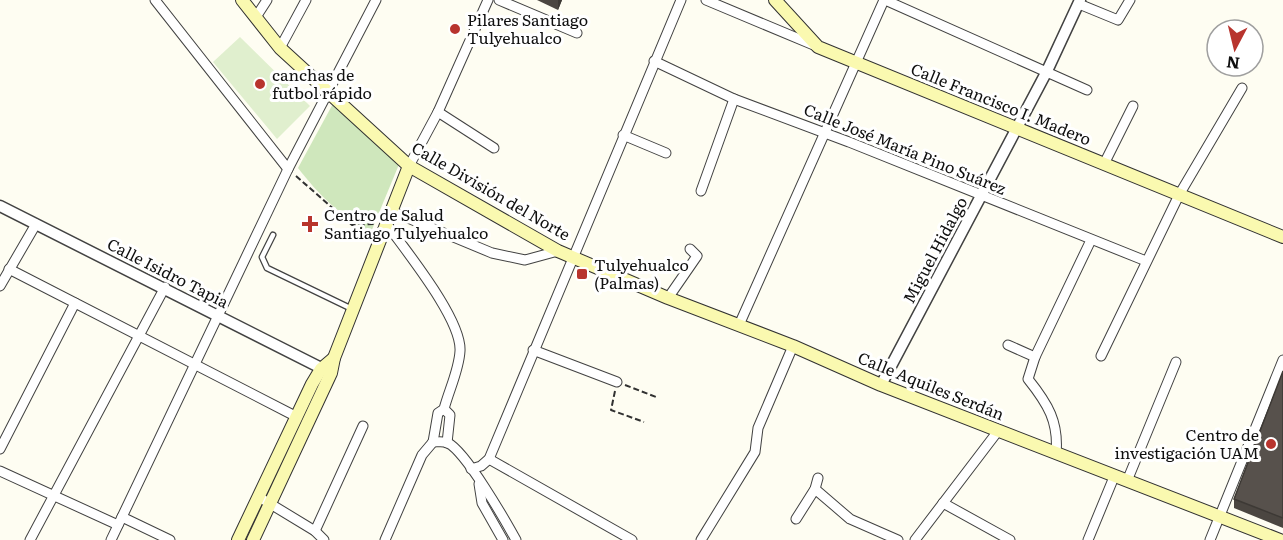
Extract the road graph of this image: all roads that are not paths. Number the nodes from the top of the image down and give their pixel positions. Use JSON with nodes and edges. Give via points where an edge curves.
{"nodes":[{"id":1,"x":155,"y":0,"type":"edge"},
{"id":2,"x":242,"y":0,"type":"edge"},
{"id":3,"x":267,"y":0,"type":"edge"},
{"id":4,"x":306,"y":0,"type":"edge"},
{"id":5,"x":376,"y":0,"type":"edge"},
{"id":6,"x":488,"y":0,"type":"edge"},
{"id":7,"x":499,"y":0,"type":"edge"},
{"id":8,"x":681,"y":0,"type":"edge"},
{"id":9,"x":706,"y":0,"type":"edge"},
{"id":10,"x":775,"y":0,"type":"edge"},
{"id":11,"x":885,"y":0,"type":"edge"},
{"id":12,"x":1130,"y":0,"type":"edge"},
{"id":13,"x":1080,"y":2,"type":"edge"},
{"id":14,"x":256,"y":18,"type":"junction"},
{"id":15,"x":577,"y":33,"type":"dead end"},
{"id":16,"x":818,"y":47,"type":"junction"},
{"id":17,"x":280,"y":48,"type":"junction"},
{"id":18,"x":654,"y":61,"type":"junction"},
{"id":19,"x":857,"y":63,"type":"junction"},
{"id":20,"x":1047,"y":71,"type":"junction"},
{"id":21,"x":1242,"y":88,"type":"dead end"},
{"id":22,"x":1087,"y":90,"type":"dead end"},
{"id":23,"x":328,"y":91,"type":"junction"},
{"id":24,"x":734,"y":99,"type":"junction"},
{"id":25,"x":1133,"y":105,"type":"dead end"},
{"id":26,"x":438,"y":112,"type":"junction"},
{"id":27,"x":1015,"y":129,"type":"junction"},
{"id":28,"x":823,"y":132,"type":"junction"},
{"id":29,"x":623,"y":135,"type":"junction"},
{"id":30,"x":494,"y":148,"type":"dead end"},
{"id":31,"x":666,"y":153,"type":"dead end"},
{"id":32,"x":1104,"y":164,"type":"junction"},
{"id":33,"x":409,"y":166,"type":"junction"},
{"id":34,"x":288,"y":169,"type":"junction"},
{"id":35,"x":701,"y":191,"type":"dead end"},
{"id":36,"x":981,"y":195,"type":"junction"},
{"id":37,"x":1179,"y":195,"type":"junction"},
{"id":38,"x":0,"y":206,"type":"edge"},
{"id":39,"x":390,"y":211,"type":"junction"},
{"id":40,"x":386,"y":223,"type":"junction"},
{"id":41,"x":36,"y":224,"type":"junction"},
{"id":42,"x":273,"y":236,"type":"dead end"},
{"id":43,"x":1283,"y":237,"type":"edge"},
{"id":44,"x":1091,"y":240,"type":"junction"},
{"id":45,"x":690,"y":249,"type":"dead end"},
{"id":46,"x":558,"y":250,"type":"junction"},
{"id":47,"x":572,"y":258,"type":"junction"},
{"id":48,"x":1146,"y":261,"type":"junction"},
{"id":49,"x":9,"y":269,"type":"junction"},
{"id":50,"x":0,"y":286,"type":"edge"},
{"id":51,"x":165,"y":287,"type":"junction"},
{"id":52,"x":668,"y":298,"type":"junction"},
{"id":53,"x":75,"y":303,"type":"junction"},
{"id":54,"x":354,"y":310,"type":"junction"},
{"id":55,"x":218,"y":316,"type":"junction"},
{"id":56,"x":739,"y":325,"type":"junction"},
{"id":57,"x":138,"y":334,"type":"junction"},
{"id":58,"x":1008,"y":345,"type":"dead end"},
{"id":59,"x":793,"y":346,"type":"junction"},
{"id":60,"x":533,"y":350,"type":"junction"},
{"id":61,"x":1101,"y":356,"type":"dead end"},
{"id":62,"x":1035,"y":357,"type":"junction"},
{"id":63,"x":1283,"y":360,"type":"edge"},
{"id":64,"x":1176,"y":362,"type":"dead end"},
{"id":65,"x":196,"y":363,"type":"junction"},
{"id":66,"x":326,"y":371,"type":"junction"},
{"id":67,"x":617,"y":382,"type":"road end"},
{"id":68,"x":881,"y":385,"type":"junction"},
{"id":69,"x":444,"y":409,"type":"junction"},
{"id":70,"x":297,"y":417,"type":"junction"},
{"id":71,"x":363,"y":426,"type":"dead end"},
{"id":72,"x":998,"y":431,"type":"junction"},
{"id":73,"x":434,"y":441,"type":"junction"},
{"id":74,"x":447,"y":443,"type":"junction"},
{"id":75,"x":0,"y":449,"type":"edge"},
{"id":76,"x":1056,"y":454,"type":"junction"},
{"id":77,"x":489,"y":459,"type":"junction"},
{"id":78,"x":471,"y":470,"type":"junction"},
{"id":79,"x":0,"y":471,"type":"edge"},
{"id":80,"x":1114,"y":477,"type":"junction"},
{"id":81,"x":818,"y":478,"type":"dead end"},
{"id":82,"x":478,"y":481,"type":"junction"},
{"id":83,"x":1127,"y":481,"type":"junction"},
{"id":84,"x":815,"y":489,"type":"junction"},
{"id":85,"x":259,"y":497,"type":"junction"},
{"id":86,"x":55,"y":498,"type":"junction"},
{"id":87,"x":943,"y":503,"type":"junction"},
{"id":88,"x":270,"y":504,"type":"junction"},
{"id":89,"x":1221,"y":517,"type":"junction"},
{"id":90,"x":796,"y":519,"type":"dead end"},
{"id":91,"x":120,"y":521,"type":"junction"},
{"id":92,"x":315,"y":531,"type":"junction"},
{"id":93,"x":498,"y":538,"type":"edge"},
{"id":94,"x":30,"y":540,"type":"edge"},
{"id":95,"x":111,"y":540,"type":"edge"},
{"id":96,"x":170,"y":540,"type":"edge"},
{"id":97,"x":238,"y":540,"type":"edge"},
{"id":98,"x":253,"y":540,"type":"edge"},
{"id":99,"x":324,"y":540,"type":"edge"},
{"id":100,"x":385,"y":540,"type":"edge"},
{"id":101,"x":516,"y":540,"type":"edge"},
{"id":102,"x":632,"y":540,"type":"edge"},
{"id":103,"x":700,"y":540,"type":"edge"},
{"id":104,"x":898,"y":540,"type":"edge"},
{"id":105,"x":915,"y":540,"type":"edge"},
{"id":106,"x":1010,"y":540,"type":"edge"},
{"id":107,"x":1088,"y":540,"type":"edge"},
{"id":108,"x":1210,"y":540,"type":"edge"},
{"id":109,"x":1280,"y":540,"type":"edge"}],
"edges":[{"from":1,"to":34,"type":"street"},
{"from":2,"to":14,"type":"main road","name":"Calle División del Norte"},
{"from":3,"to":14,"type":"street"},
{"from":4,"to":17,"type":"street"},
{"from":5,"to":23,"type":"street"},
{"from":6,"to":26,"type":"street"},
{"from":7,"to":15,"type":"street"},
{"from":8,"to":18,"type":"street"},
{"from":9,"to":16,"type":"street","name":"Calle Francisco I. Madero"},
{"from":10,"to":16,"type":"main road"},
{"from":11,"to":19,"type":"street"},
{"from":11,"to":20,"type":"street"},
{"from":12,"to":13,"type":"street","via":[[1118,20]]},
{"from":13,"to":20,"type":"street","name":"Miguel Hidalgo"},
{"from":14,"to":17,"type":"main road","name":"Calle División del Norte"},
{"from":16,"to":19,"type":"main road","name":"Calle Francisco I. Madero"},
{"from":17,"to":23,"type":"main road","name":"Calle División del Norte"},
{"from":18,"to":24,"type":"street","name":"Calle José María Pino Suárez"},
{"from":18,"to":29,"type":"street"},
{"from":19,"to":27,"type":"main road","name":"Calle Francisco I. Madero"},
{"from":19,"to":28,"type":"street"},
{"from":20,"to":22,"type":"street"},
{"from":20,"to":27,"type":"street","name":"Miguel Hidalgo"},
{"from":21,"to":37,"type":"street"},
{"from":23,"to":33,"type":"main road","name":"Calle División del Norte"},
{"from":23,"to":34,"type":"street"},
{"from":24,"to":28,"type":"street","name":"Calle José María Pino Suárez"},
{"from":24,"to":35,"type":"street"},
{"from":25,"to":32,"type":"street"},
{"from":26,"to":30,"type":"street"},
{"from":26,"to":33,"type":"street"},
{"from":27,"to":32,"type":"main road","name":"Calle Francisco I. Madero"},
{"from":27,"to":36,"type":"street","name":"Miguel Hidalgo"},
{"from":28,"to":36,"type":"street","name":"Calle José María Pino Suárez"},
{"from":28,"to":56,"type":"street"},
{"from":29,"to":31,"type":"street"},
{"from":29,"to":47,"type":"street"},
{"from":32,"to":37,"type":"main road","name":"Calle Francisco I. Madero"},
{"from":33,"to":39,"type":"main road"},
{"from":33,"to":46,"type":"main road","name":"Calle División del Norte"},
{"from":34,"to":55,"type":"street"},
{"from":36,"to":44,"type":"street","name":"Calle José María Pino Suárez"},
{"from":36,"to":68,"type":"street","name":"Miguel Hidalgo"},
{"from":37,"to":43,"type":"main road","name":"Calle Francisco I. Madero"},
{"from":37,"to":48,"type":"street"},
{"from":38,"to":41,"type":"street","name":"Calle Isidro Tapia"},
{"from":39,"to":40,"type":"main road"},
{"from":39,"to":46,"type":"street","via":[[492,253],[525,260]]},
{"from":40,"to":54,"type":"main road"},
{"from":40,"to":69,"type":"street","via":[[458,332],[460,350]]},
{"from":41,"to":49,"type":"street"},
{"from":41,"to":51,"type":"street","name":"Calle Isidro Tapia"},
{"from":42,"to":54,"type":"lane","via":[[262,257],[267,267]]},
{"from":44,"to":48,"type":"street","name":"Calle José María Pino Suárez"},
{"from":44,"to":62,"type":"street"},
{"from":45,"to":52,"type":"street","via":[[697,256]]},
{"from":46,"to":47,"type":"main road","name":"Calle División del Norte"},
{"from":47,"to":52,"type":"main road","name":"Calle Aquiles Serdán"},
{"from":47,"to":60,"type":"street"},
{"from":48,"to":61,"type":"street"},
{"from":49,"to":50,"type":"street"},
{"from":49,"to":53,"type":"street"},
{"from":51,"to":55,"type":"street","name":"Calle Isidro Tapia"},
{"from":51,"to":57,"type":"street"},
{"from":52,"to":56,"type":"main road","name":"Calle Aquiles Serdán"},
{"from":53,"to":57,"type":"street"},
{"from":53,"to":75,"type":"street"},
{"from":54,"to":66,"type":"main road"},
{"from":55,"to":65,"type":"street"},
{"from":55,"to":66,"type":"street","name":"Calle Isidro Tapia"},
{"from":56,"to":59,"type":"main road","name":"Calle Aquiles Serdán"},
{"from":57,"to":65,"type":"street"},
{"from":57,"to":86,"type":"street"},
{"from":58,"to":62,"type":"street"},
{"from":59,"to":68,"type":"main road","name":"Calle Aquiles Serdán"},
{"from":59,"to":103,"type":"street","via":[[758,428],[754,452]]},
{"from":60,"to":67,"type":"street"},
{"from":60,"to":77,"type":"street"},
{"from":62,"to":76,"type":"street","via":[[1028,379],[1046,403],[1058,434]]},
{"from":63,"to":89,"type":"street"},
{"from":64,"to":83,"type":"street"},
{"from":65,"to":70,"type":"street"},
{"from":65,"to":91,"type":"street"},
{"from":66,"to":70,"type":"main road"},
{"from":66,"to":88,"type":"main road"},
{"from":68,"to":72,"type":"main road","name":"Calle Aquiles Serdán"},
{"from":69,"to":73,"type":"street","via":[[438,413]]},
{"from":69,"to":74,"type":"street","via":[[450,415]]},
{"from":70,"to":85,"type":"main road"},
{"from":71,"to":92,"type":"street"},
{"from":72,"to":76,"type":"main road","name":"Calle Aquiles Serdán"},
{"from":72,"to":87,"type":"street"},
{"from":73,"to":74,"type":"street"},
{"from":73,"to":100,"type":"street","via":[[422,455]]},
{"from":74,"to":78,"type":"street"},
{"from":76,"to":80,"type":"main road","name":"Calle Aquiles Serdán"},
{"from":77,"to":78,"type":"street"},
{"from":77,"to":102,"type":"street"},
{"from":78,"to":82,"type":"street"},
{"from":79,"to":86,"type":"street"},
{"from":80,"to":83,"type":"main road","name":"Calle Aquiles Serdán"},
{"from":80,"to":107,"type":"street"},
{"from":81,"to":84,"type":"street"},
{"from":82,"to":93,"type":"street","via":[[482,503]]},
{"from":82,"to":101,"type":"street"},
{"from":83,"to":89,"type":"main road","name":"Calle Aquiles Serdán"},
{"from":84,"to":90,"type":"street"},
{"from":84,"to":104,"type":"street","via":[[850,519]]},
{"from":85,"to":88,"type":"street"},
{"from":85,"to":97,"type":"main road"},
{"from":86,"to":91,"type":"street"},
{"from":86,"to":94,"type":"street"},
{"from":87,"to":105,"type":"street"},
{"from":87,"to":106,"type":"street"},
{"from":88,"to":92,"type":"street"},
{"from":88,"to":98,"type":"main road"},
{"from":89,"to":108,"type":"street"},
{"from":89,"to":109,"type":"main road","name":"Calle Aquiles Serdán"},
{"from":91,"to":95,"type":"street"},
{"from":91,"to":96,"type":"street"},
{"from":92,"to":99,"type":"street"}]}
